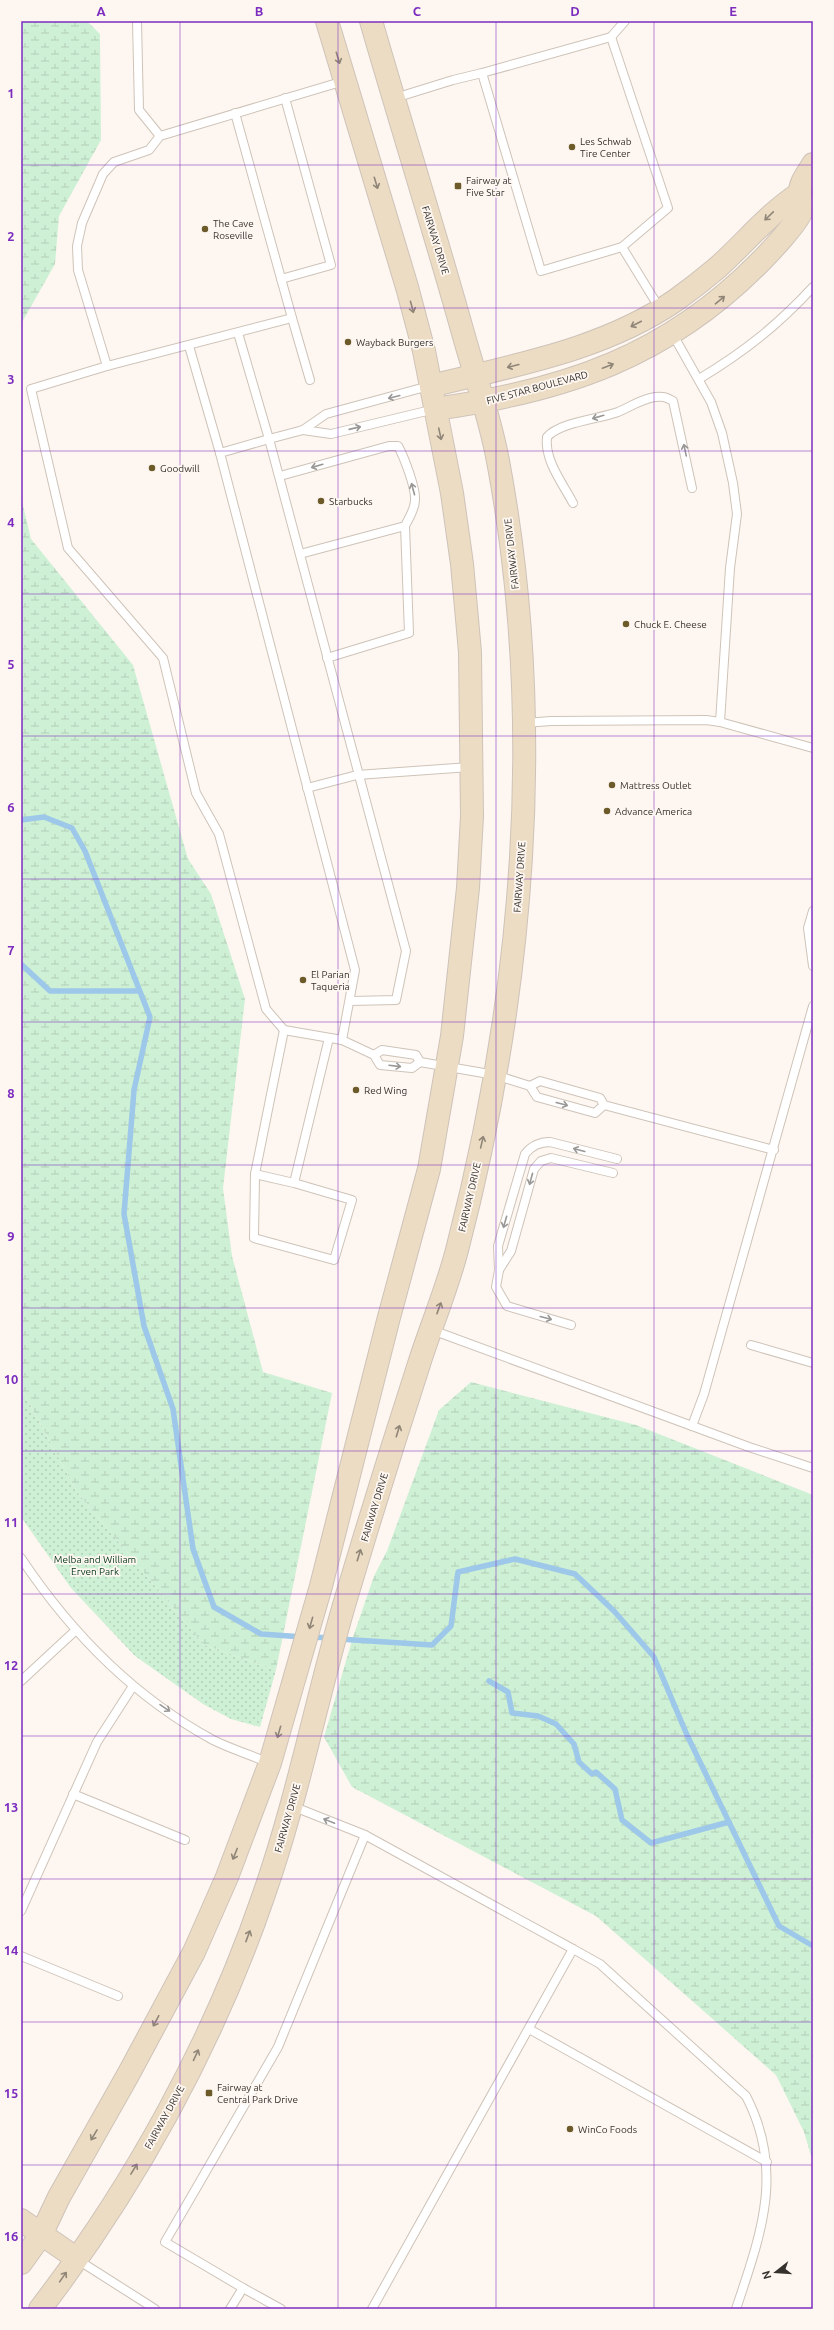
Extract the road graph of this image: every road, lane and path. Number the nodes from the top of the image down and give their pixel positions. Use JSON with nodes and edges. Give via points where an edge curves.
{"nodes":[{"id":1,"x":137,"y":21,"type":"edge"},
{"id":2,"x":327,"y":21,"type":"edge"},
{"id":3,"x":371,"y":21,"type":"edge"},
{"id":4,"x":624,"y":21,"type":"edge"},
{"id":5,"x":610,"y":37,"type":"junction"},
{"id":6,"x":482,"y":73,"type":"junction"},
{"id":7,"x":345,"y":80,"type":"junction"},
{"id":8,"x":285,"y":98,"type":"junction"},
{"id":9,"x":395,"y":98,"type":"junction"},
{"id":10,"x":235,"y":113,"type":"junction"},
{"id":11,"x":160,"y":136,"type":"junction"},
{"id":12,"x":813,"y":164,"type":"edge"},
{"id":13,"x":802,"y":189,"type":"junction"},
{"id":14,"x":622,"y":247,"type":"junction"},
{"id":15,"x":281,"y":279,"type":"junction"},
{"id":16,"x":813,"y":287,"type":"edge"},
{"id":17,"x":661,"y":310,"type":"junction"},
{"id":18,"x":292,"y":318,"type":"junction"},
{"id":19,"x":238,"y":333,"type":"junction"},
{"id":20,"x":672,"y":333,"type":"junction"},
{"id":21,"x":189,"y":346,"type":"junction"},
{"id":22,"x":107,"y":366,"type":"junction"},
{"id":23,"x":476,"y":375,"type":"junction"},
{"id":24,"x":699,"y":379,"type":"junction"},
{"id":25,"x":310,"y":380,"type":"dead end"},
{"id":26,"x":431,"y":386,"type":"junction"},
{"id":27,"x":484,"y":402,"type":"junction"},
{"id":28,"x":435,"y":409,"type":"junction"},
{"id":29,"x":303,"y":430,"type":"junction"},
{"id":30,"x":269,"y":439,"type":"junction"},
{"id":31,"x":220,"y":453,"type":"junction"},
{"id":32,"x":280,"y":476,"type":"junction"},
{"id":33,"x":692,"y":488,"type":"dead end"},
{"id":34,"x":573,"y":503,"type":"dead end"},
{"id":35,"x":405,"y":526,"type":"junction"},
{"id":36,"x":300,"y":554,"type":"junction"},
{"id":37,"x":327,"y":658,"type":"junction"},
{"id":38,"x":720,"y":722,"type":"junction"},
{"id":39,"x":525,"y":723,"type":"junction"},
{"id":40,"x":813,"y":748,"type":"edge"},
{"id":41,"x":473,"y":766,"type":"junction"},
{"id":42,"x":357,"y":775,"type":"junction"},
{"id":43,"x":308,"y":788,"type":"junction"},
{"id":44,"x":813,"y":911,"type":"edge"},
{"id":45,"x":813,"y":966,"type":"edge"},
{"id":46,"x":350,"y":1001,"type":"junction"},
{"id":47,"x":813,"y":1006,"type":"edge"},
{"id":48,"x":284,"y":1030,"type":"junction"},
{"id":49,"x":328,"y":1038,"type":"junction"},
{"id":50,"x":342,"y":1040,"type":"junction"},
{"id":51,"x":374,"y":1055,"type":"junction"},
{"id":52,"x":420,"y":1062,"type":"junction"},
{"id":53,"x":448,"y":1066,"type":"junction"},
{"id":54,"x":495,"y":1075,"type":"junction"},
{"id":55,"x":530,"y":1086,"type":"junction"},
{"id":56,"x":604,"y":1105,"type":"junction"},
{"id":57,"x":774,"y":1150,"type":"junction"},
{"id":58,"x":617,"y":1159,"type":"dead end"},
{"id":59,"x":613,"y":1173,"type":"dead end"},
{"id":60,"x":255,"y":1174,"type":"junction"},
{"id":61,"x":294,"y":1183,"type":"junction"},
{"id":62,"x":499,"y":1270,"type":"junction"},
{"id":63,"x":572,"y":1325,"type":"dead end"},
{"id":64,"x":431,"y":1329,"type":"junction"},
{"id":65,"x":751,"y":1345,"type":"dead end"},
{"id":66,"x":813,"y":1363,"type":"edge"},
{"id":67,"x":692,"y":1426,"type":"junction"},
{"id":68,"x":813,"y":1468,"type":"edge"},
{"id":69,"x":21,"y":1558,"type":"edge"},
{"id":70,"x":76,"y":1630,"type":"junction"},
{"id":71,"x":21,"y":1681,"type":"edge"},
{"id":72,"x":133,"y":1686,"type":"junction"},
{"id":73,"x":270,"y":1763,"type":"junction"},
{"id":74,"x":73,"y":1794,"type":"junction"},
{"id":75,"x":291,"y":1806,"type":"junction"},
{"id":76,"x":365,"y":1835,"type":"junction"},
{"id":77,"x":184,"y":1840,"type":"dead end"},
{"id":78,"x":21,"y":1911,"type":"edge"},
{"id":79,"x":573,"y":1949,"type":"junction"},
{"id":80,"x":21,"y":1956,"type":"edge"},
{"id":81,"x":118,"y":1996,"type":"dead end"},
{"id":82,"x":529,"y":2029,"type":"junction"},
{"id":83,"x":767,"y":2162,"type":"junction"},
{"id":84,"x":21,"y":2220,"type":"edge"},
{"id":85,"x":41,"y":2235,"type":"junction"},
{"id":86,"x":76,"y":2258,"type":"junction"},
{"id":87,"x":21,"y":2263,"type":"edge"},
{"id":88,"x":243,"y":2288,"type":"junction"},
{"id":89,"x":40,"y":2309,"type":"edge"},
{"id":90,"x":155,"y":2309,"type":"edge"},
{"id":91,"x":230,"y":2309,"type":"edge"},
{"id":92,"x":281,"y":2309,"type":"edge"},
{"id":93,"x":372,"y":2309,"type":"edge"},
{"id":94,"x":736,"y":2309,"type":"edge"}],
"edges":[{"from":1,"to":11,"type":"lane","via":[[139,110]]},
{"from":2,"to":7,"type":"main road","one_way":true},
{"from":3,"to":9,"type":"main road","name":"FAIRWAY DRIVE"},
{"from":4,"to":5,"type":"lane"},
{"from":5,"to":6,"type":"lane"},
{"from":5,"to":14,"type":"lane","via":[[668,208]]},
{"from":6,"to":9,"type":"lane"},
{"from":6,"to":14,"type":"lane","via":[[541,271]]},
{"from":7,"to":8,"type":"lane"},
{"from":7,"to":26,"type":"main road","one_way":true,"via":[[407,287]]},
{"from":8,"to":10,"type":"lane"},
{"from":8,"to":15,"type":"lane","via":[[331,265]]},
{"from":9,"to":23,"type":"main road","name":"FAIRWAY DRIVE"},
{"from":10,"to":11,"type":"lane"},
{"from":10,"to":15,"type":"lane"},
{"from":11,"to":22,"type":"lane","via":[[149,150],[114,162],[104,174],[82,223],[77,246],[78,270]]},
{"from":12,"to":13,"type":"main road"},
{"from":13,"to":17,"type":"main road","one_way":true,"via":[[779,206],[718,268]]},
{"from":20,"to":13,"type":"main road","name":"FIVE STAR BOULEVARD","one_way":true,"via":[[718,302],[772,250],[801,212]]},
{"from":14,"to":17,"type":"lane"},
{"from":15,"to":18,"type":"lane"},
{"from":16,"to":24,"type":"lane","via":[[745,350]]},
{"from":17,"to":23,"type":"main road","one_way":true,"via":[[638,323],[580,348]]},
{"from":18,"to":19,"type":"lane"},
{"from":18,"to":25,"type":"lane"},
{"from":19,"to":21,"type":"lane"},
{"from":19,"to":30,"type":"lane"},
{"from":20,"to":24,"type":"lane"},
{"from":27,"to":20,"type":"main road","name":"FIVE STAR BOULEVARD","one_way":true,"via":[[592,372],[622,361]]},
{"from":21,"to":22,"type":"lane"},
{"from":21,"to":31,"type":"lane"},
{"from":22,"to":48,"type":"lane","via":[[31,389],[68,548],[163,658],[196,793],[219,834],[266,1009]]},
{"from":23,"to":26,"type":"main road"},
{"from":23,"to":27,"type":"main road","name":"FAIRWAY DRIVE"},
{"from":24,"to":38,"type":"lane","via":[[711,402],[722,433],[733,483],[736,514]]},
{"from":26,"to":28,"type":"main road"},
{"from":26,"to":29,"type":"lane","one_way":true,"via":[[326,414]]},
{"from":27,"to":28,"type":"main road","name":"FIVE STAR BOULEVARD"},
{"from":27,"to":39,"type":"main road","name":"FAIRWAY DRIVE","via":[[499,467],[509,528],[523,670]]},
{"from":29,"to":28,"type":"lane","one_way":true,"via":[[331,434]]},
{"from":28,"to":41,"type":"main road","one_way":true,"via":[[463,571],[470,652]]},
{"from":29,"to":30,"type":"lane"},
{"from":30,"to":31,"type":"lane"},
{"from":30,"to":32,"type":"lane"},
{"from":31,"to":43,"type":"lane"},
{"from":35,"to":32,"type":"lane","one_way":true,"via":[[412,514],[415,500],[404,456],[398,446],[389,446]]},
{"from":32,"to":36,"type":"lane"},
{"from":33,"to":34,"type":"lane","one_way":true,"via":[[673,401],[665,396],[654,397],[641,400],[618,412],[561,428],[551,432],[547,437],[546,443],[553,466]]},
{"from":35,"to":36,"type":"lane"},
{"from":35,"to":37,"type":"lane","via":[[409,633]]},
{"from":36,"to":37,"type":"lane"},
{"from":37,"to":42,"type":"lane"},
{"from":38,"to":39,"type":"lane","via":[[691,719]]},
{"from":38,"to":40,"type":"lane"},
{"from":39,"to":54,"type":"main road","name":"FAIRWAY DRIVE","via":[[523,819],[517,910],[507,1002]]},
{"from":41,"to":42,"type":"lane"},
{"from":41,"to":53,"type":"main road","via":[[468,888]]},
{"from":42,"to":43,"type":"lane"},
{"from":42,"to":46,"type":"lane","via":[[406,951],[396,1000]]},
{"from":43,"to":46,"type":"lane","via":[[355,970]]},
{"from":44,"to":45,"type":"lane","via":[[808,928]]},
{"from":46,"to":50,"type":"lane"},
{"from":47,"to":57,"type":"lane"},
{"from":48,"to":49,"type":"lane"},
{"from":48,"to":60,"type":"lane"},
{"from":49,"to":50,"type":"lane"},
{"from":49,"to":61,"type":"lane"},
{"from":50,"to":51,"type":"lane"},
{"from":51,"to":52,"type":"lane","via":[[382,1050],[416,1055]]},
{"from":51,"to":52,"type":"lane","one_way":true,"via":[[380,1065],[412,1068]]},
{"from":52,"to":53,"type":"lane"},
{"from":53,"to":54,"type":"lane"},
{"from":53,"to":73,"type":"main road","one_way":true,"via":[[429,1169],[322,1586]]},
{"from":54,"to":55,"type":"lane"},
{"from":64,"to":54,"type":"main road","name":"FAIRWAY DRIVE","one_way":true,"via":[[457,1249],[484,1136]]},
{"from":55,"to":56,"type":"lane","via":[[540,1081],[600,1098]]},
{"from":55,"to":56,"type":"lane","one_way":true,"via":[[537,1097],[595,1113]]},
{"from":56,"to":57,"type":"lane"},
{"from":57,"to":67,"type":"lane","via":[[704,1394]]},
{"from":58,"to":62,"type":"lane","one_way":true,"via":[[550,1142],[538,1143],[528,1149],[498,1246]]},
{"from":59,"to":62,"type":"lane","one_way":true,"via":[[551,1158],[537,1164],[511,1252]]},
{"from":60,"to":61,"type":"lane"},
{"from":60,"to":61,"type":"lane","via":[[254,1238],[334,1260],[352,1200]]},
{"from":62,"to":63,"type":"lane","one_way":true,"via":[[496,1287],[507,1306]]},
{"from":64,"to":67,"type":"lane"},
{"from":75,"to":64,"type":"main road","name":"FAIRWAY DRIVE","one_way":true,"via":[[317,1701],[348,1593]]},
{"from":65,"to":66,"type":"lane"},
{"from":67,"to":68,"type":"lane"},
{"from":69,"to":70,"type":"lane","via":[[41,1588]]},
{"from":70,"to":71,"type":"lane"},
{"from":70,"to":72,"type":"lane","via":[[88,1645]]},
{"from":72,"to":73,"type":"lane","one_way":true,"via":[[214,1740]]},
{"from":72,"to":74,"type":"lane","via":[[97,1742]]},
{"from":73,"to":85,"type":"main road","one_way":true,"via":[[227,1877],[194,1952],[59,2197]]},
{"from":74,"to":77,"type":"lane"},
{"from":74,"to":78,"type":"lane"},
{"from":76,"to":75,"type":"lane","one_way":true},
{"from":86,"to":75,"type":"main road","name":"FAIRWAY DRIVE","one_way":true,"via":[[149,2144],[195,2058],[236,1968],[263,1898]]},
{"from":76,"to":79,"type":"lane"},
{"from":76,"to":88,"type":"lane","via":[[278,2047],[165,2242]]},
{"from":79,"to":82,"type":"lane"},
{"from":79,"to":83,"type":"lane","via":[[600,1964],[746,2096],[756,2115]]},
{"from":80,"to":81,"type":"lane"},
{"from":82,"to":83,"type":"lane"},
{"from":82,"to":93,"type":"lane"},
{"from":83,"to":94,"type":"lane","via":[[765,2208],[751,2265]]},
{"from":84,"to":85,"type":"main road"},
{"from":85,"to":86,"type":"main road"},
{"from":85,"to":87,"type":"main road"},
{"from":89,"to":86,"type":"main road","name":"FAIRWAY DRIVE","one_way":true},
{"from":86,"to":90,"type":"lane"},
{"from":88,"to":91,"type":"lane"},
{"from":88,"to":92,"type":"lane"}]}
